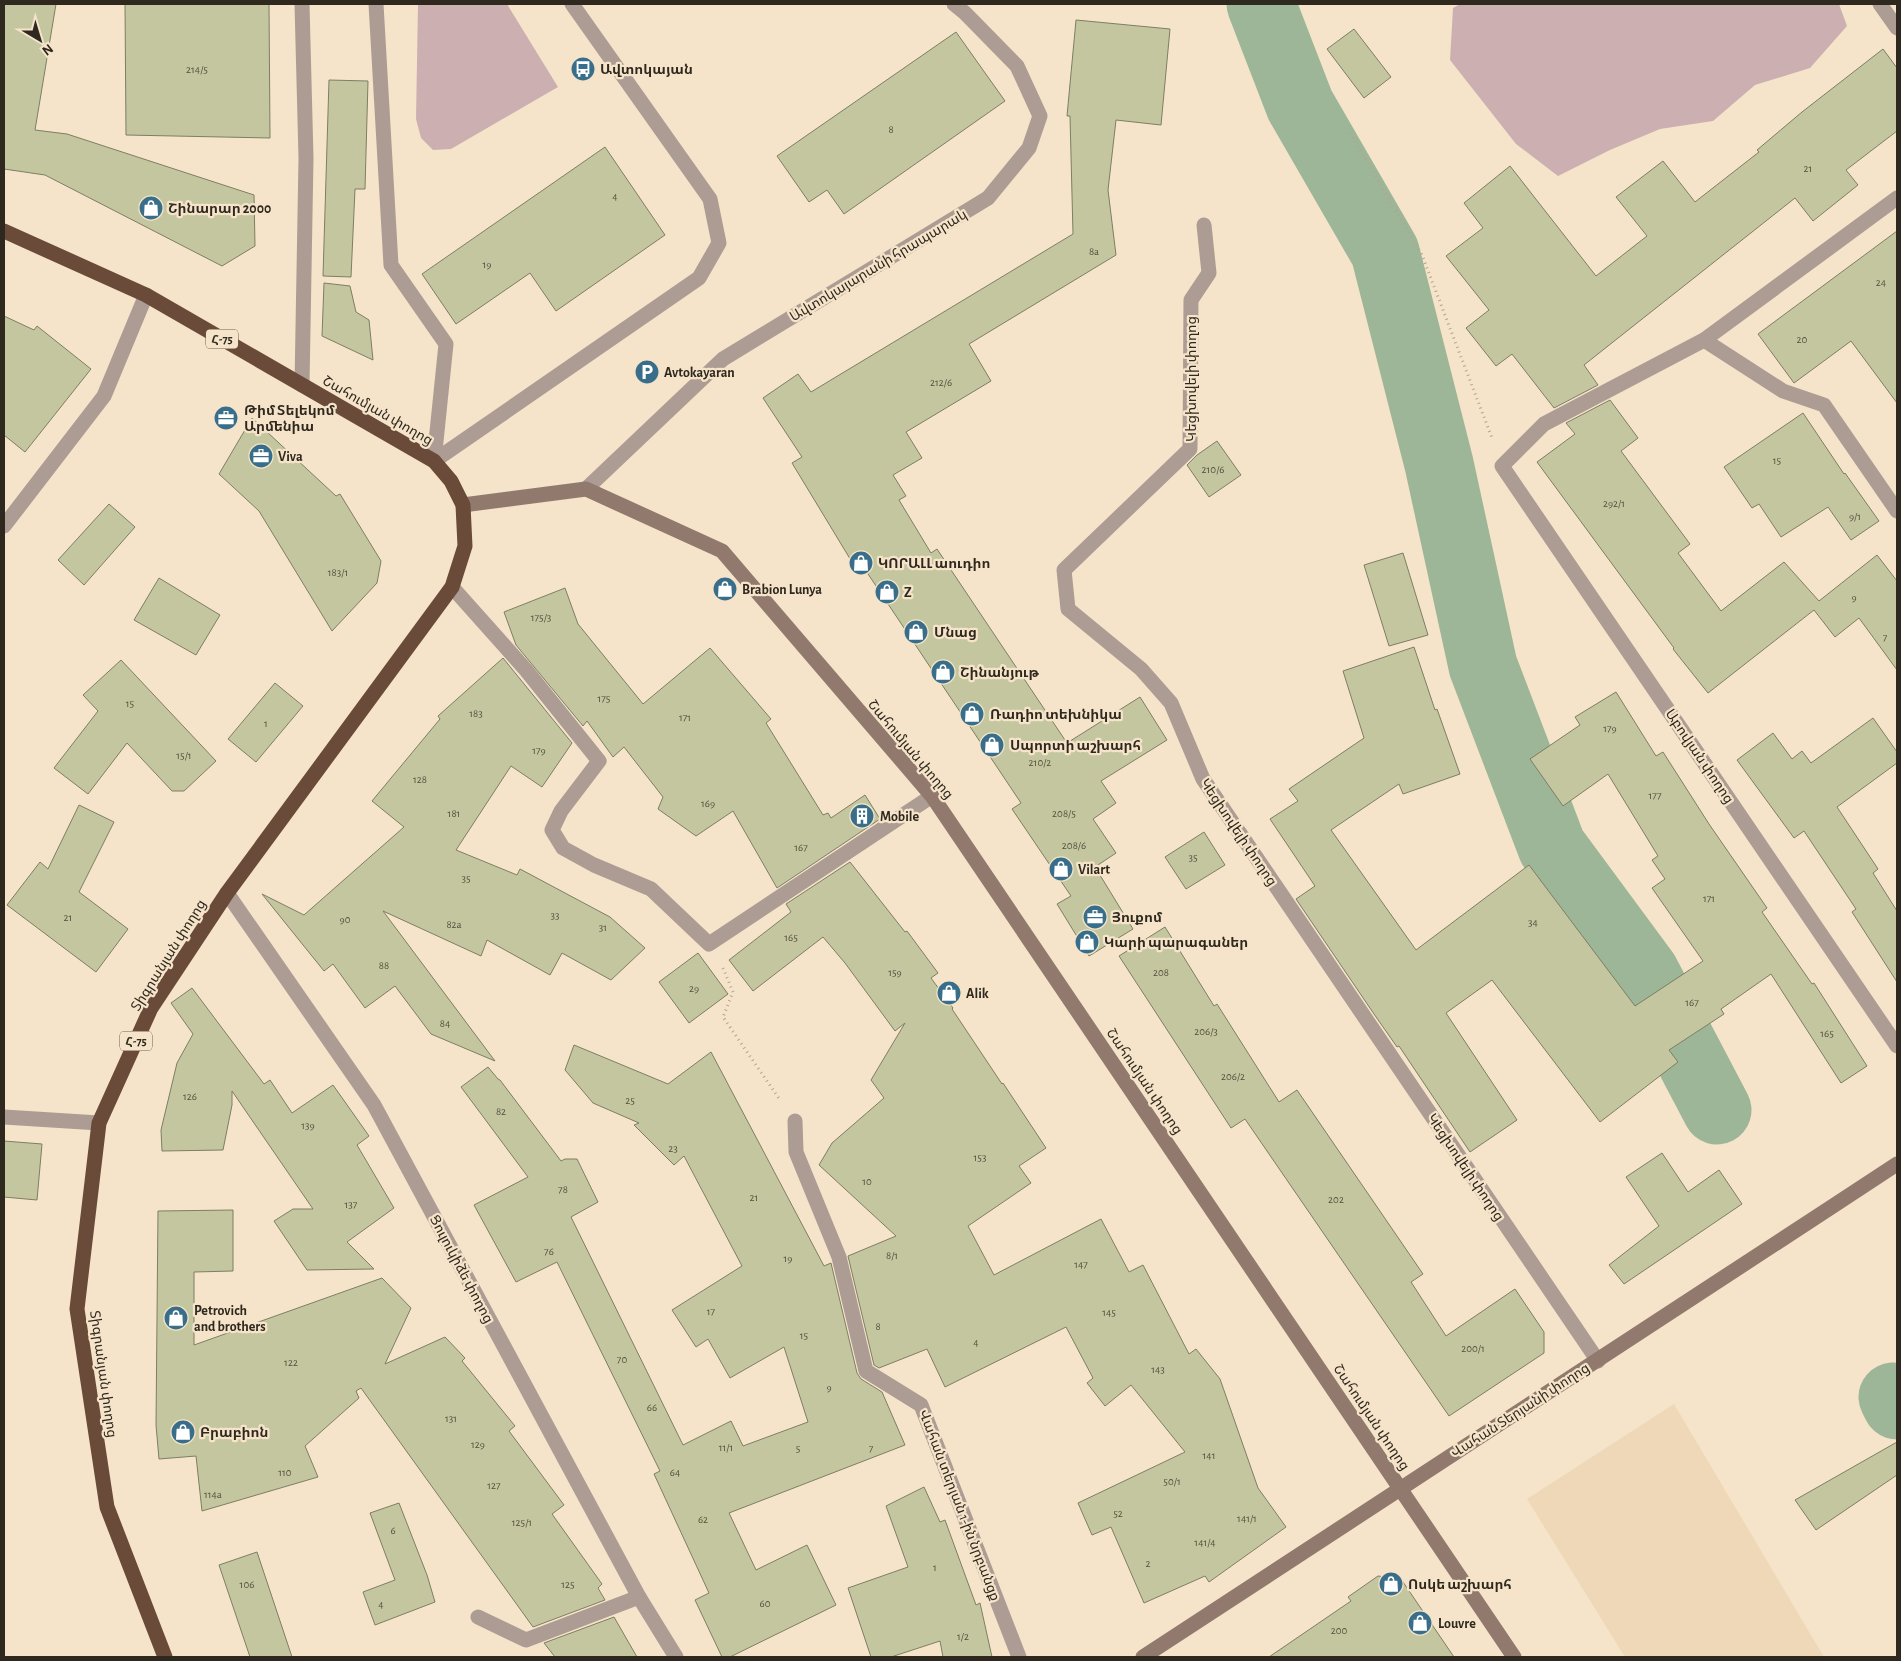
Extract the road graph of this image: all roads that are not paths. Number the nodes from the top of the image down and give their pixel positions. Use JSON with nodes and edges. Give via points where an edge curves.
{"nodes":[{"id":1,"x":302,"y":4,"type":"edge"},
{"id":2,"x":376,"y":4,"type":"edge"},
{"id":3,"x":572,"y":4,"type":"edge"},
{"id":4,"x":954,"y":4,"type":"edge"},
{"id":5,"x":1880,"y":4,"type":"edge"},
{"id":6,"x":1897,"y":28,"type":"edge"},
{"id":7,"x":1897,"y":198,"type":"edge"},
{"id":8,"x":1204,"y":225,"type":"dead end"},
{"id":9,"x":4,"y":231,"type":"edge"},
{"id":10,"x":146,"y":296,"type":"junction"},
{"id":11,"x":1704,"y":340,"type":"junction"},
{"id":12,"x":302,"y":385,"type":"junction"},
{"id":13,"x":434,"y":461,"type":"junction"},
{"id":14,"x":586,"y":489,"type":"junction"},
{"id":15,"x":463,"y":505,"type":"junction"},
{"id":16,"x":1897,"y":511,"type":"edge"},
{"id":17,"x":4,"y":526,"type":"edge"},
{"id":18,"x":452,"y":587,"type":"junction"},
{"id":19,"x":932,"y":796,"type":"junction"},
{"id":20,"x":227,"y":893,"type":"junction"},
{"id":21,"x":1897,"y":1046,"type":"edge"},
{"id":22,"x":4,"y":1117,"type":"edge"},
{"id":23,"x":795,"y":1121,"type":"road end"},
{"id":24,"x":98,"y":1124,"type":"junction"},
{"id":25,"x":1897,"y":1164,"type":"edge"},
{"id":26,"x":1598,"y":1361,"type":"junction"},
{"id":27,"x":1400,"y":1487,"type":"junction"},
{"id":28,"x":639,"y":1597,"type":"junction"},
{"id":29,"x":478,"y":1617,"type":"dead end"},
{"id":30,"x":165,"y":1657,"type":"edge"},
{"id":31,"x":676,"y":1657,"type":"edge"},
{"id":32,"x":1019,"y":1657,"type":"edge"},
{"id":33,"x":1143,"y":1657,"type":"edge"},
{"id":34,"x":1514,"y":1657,"type":"edge"}],
"edges":[{"from":1,"to":12,"type":"street","via":[[306,158]]},
{"from":2,"to":13,"type":"street","via":[[391,265],[446,344]]},
{"from":3,"to":13,"type":"street","via":[[710,199],[719,243],[699,278]]},
{"from":4,"to":14,"type":"street","name":"Ավտոկայարանի հրապարակ","via":[[1017,66],[1040,116],[1029,148],[988,198],[723,360]]},
{"from":5,"to":6,"type":"street"},
{"from":7,"to":11,"type":"street"},
{"from":8,"to":26,"type":"street","name":"Կեցխովելի փողոց","via":[[1208,273],[1191,300],[1190,449],[1064,570],[1068,609],[1141,669],[1171,702],[1203,779]]},
{"from":9,"to":10,"type":"highway","name":"Շահումյան փողոց","number":"Հ-75"},
{"from":10,"to":12,"type":"highway","name":"Շահումյան փողոց","number":"Հ-75"},
{"from":10,"to":17,"type":"street","via":[[104,396]]},
{"from":11,"to":16,"type":"street","via":[[1782,391],[1824,405]]},
{"from":11,"to":21,"type":"street","name":"Աբովյան փողոց","via":[[1544,424],[1502,466]]},
{"from":12,"to":13,"type":"highway","name":"Շահումյան փողոց","number":"Հ-75"},
{"from":13,"to":15,"type":"highway","name":"Շահումյան փողոց","number":"Հ-75","via":[[451,481]]},
{"from":14,"to":15,"type":"street"},
{"from":14,"to":19,"type":"street","name":"Շահումյան փողոց","via":[[722,551]]},
{"from":15,"to":18,"type":"highway","name":"Տիգրանյան փողոց","number":"Հ-75","via":[[465,546]]},
{"from":18,"to":19,"type":"street","via":[[526,670],[599,761],[560,811],[552,830],[563,848],[651,889],[709,944]]},
{"from":18,"to":20,"type":"highway","name":"Տիգրանյան փողոց","number":"Հ-75"},
{"from":19,"to":27,"type":"street","name":"Շահումյան փողոց"},
{"from":20,"to":24,"type":"highway","name":"Տիգրանյան փողոց","number":"Հ-75","via":[[151,1008]]},
{"from":20,"to":28,"type":"street","name":"Ցուլուկիձե փողոց","via":[[374,1105]]},
{"from":22,"to":24,"type":"street"},
{"from":23,"to":32,"type":"street","name":"Վահան տերյան 1-ին նրբանցք","via":[[796,1152],[839,1257],[866,1371],[921,1405]]},
{"from":24,"to":30,"type":"highway","name":"Տիգրանյան փողոց","number":"Հ-75","via":[[78,1309],[107,1507]]},
{"from":25,"to":26,"type":"street","name":"Վահան Տերյանի փողոց"},
{"from":26,"to":27,"type":"street","name":"Վահան Տերյանի փողոց"},
{"from":27,"to":33,"type":"street","name":"Վահան Տերյանի փողոց"},
{"from":27,"to":34,"type":"street","name":"Շահումյան փողոց"},
{"from":28,"to":29,"type":"street","via":[[526,1640]]},
{"from":28,"to":31,"type":"street","name":"Ցուլուկիձե փողոց"}]}
